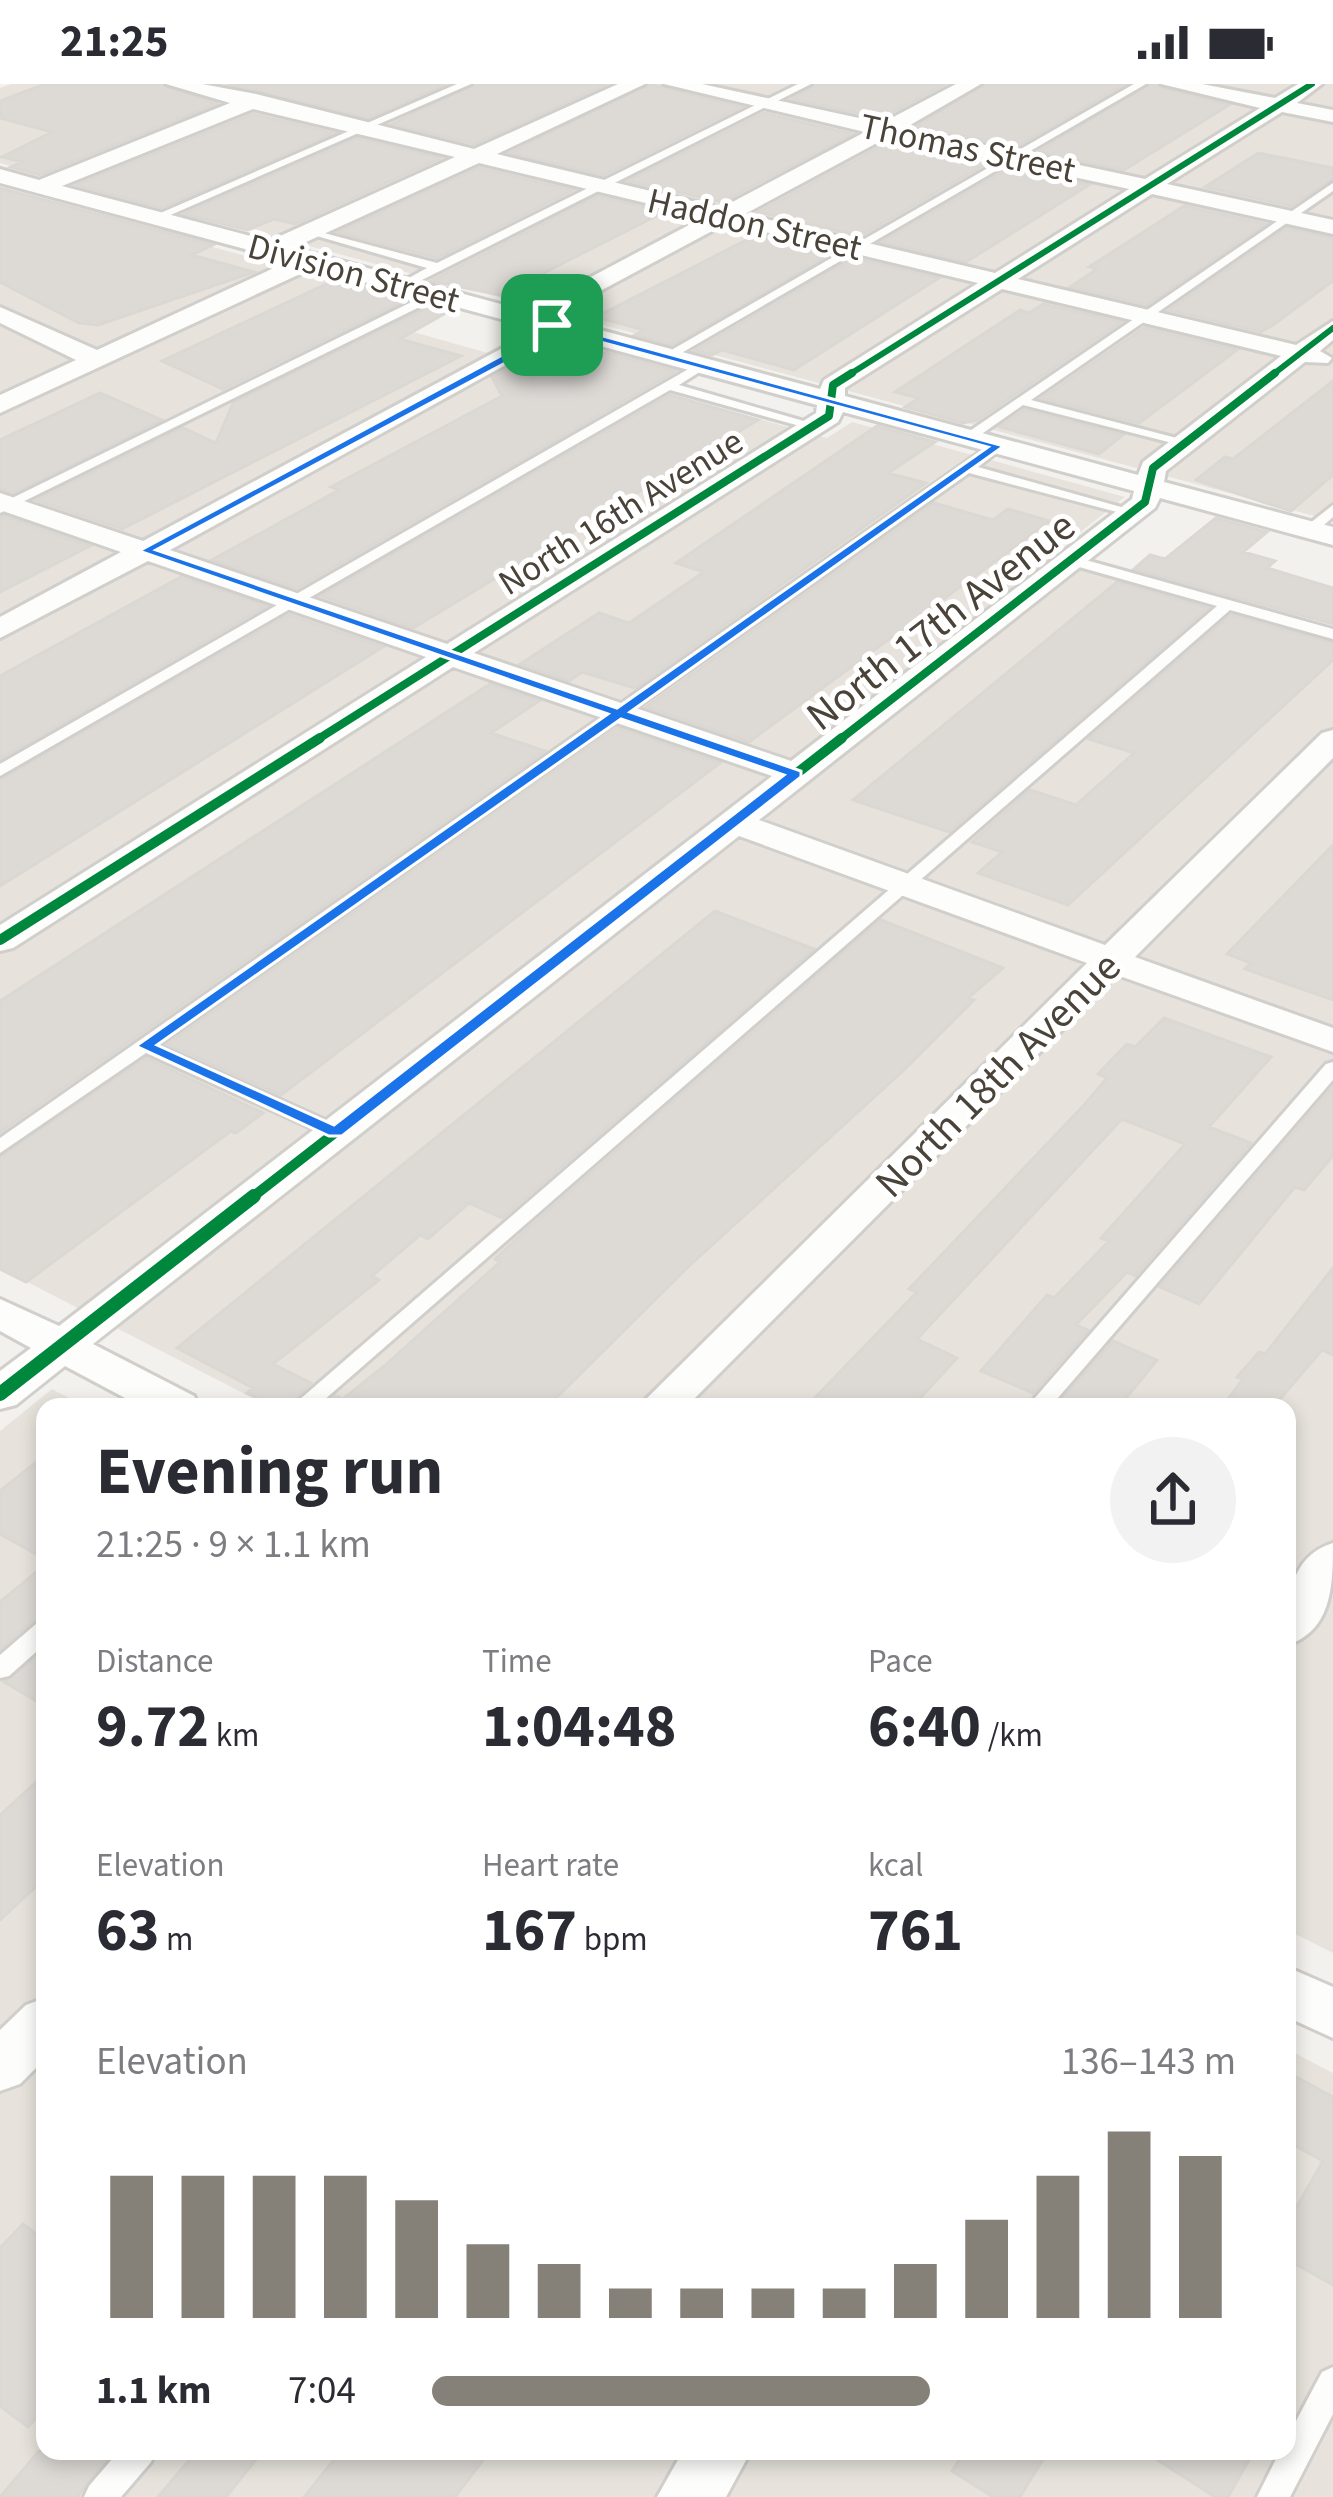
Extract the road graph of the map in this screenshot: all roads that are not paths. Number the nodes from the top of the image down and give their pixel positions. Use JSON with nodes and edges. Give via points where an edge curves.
{"nodes":[{"id":1,"x":176,"y":84,"type":"edge"},
{"id":2,"x":296,"y":84,"type":"edge"},
{"id":3,"x":466,"y":84,"type":"edge"},
{"id":4,"x":635,"y":84,"type":"edge"},
{"id":5,"x":674,"y":84,"type":"edge"},
{"id":6,"x":806,"y":84,"type":"edge"},
{"id":7,"x":971,"y":84,"type":"edge"},
{"id":8,"x":1141,"y":84,"type":"edge"},
{"id":9,"x":1171,"y":84,"type":"edge"},
{"id":10,"x":1312,"y":84,"type":"edge"},
{"id":11,"x":251,"y":102,"type":"junction"},
{"id":12,"x":766,"y":104,"type":"junction"},
{"id":13,"x":1278,"y":105,"type":"junction"},
{"id":14,"x":1333,"y":116,"type":"edge"},
{"id":15,"x":363,"y":129,"type":"junction"},
{"id":16,"x":886,"y":130,"type":"junction"},
{"id":17,"x":478,"y":156,"type":"junction"},
{"id":18,"x":1013,"y":157,"type":"junction"},
{"id":19,"x":0,"y":176,"type":"edge"},
{"id":20,"x":598,"y":185,"type":"junction"},
{"id":21,"x":1149,"y":186,"type":"junction"},
{"id":22,"x":1333,"y":186,"type":"edge"},
{"id":23,"x":40,"y":187,"type":"junction"},
{"id":24,"x":724,"y":216,"type":"junction"},
{"id":25,"x":1288,"y":217,"type":"junction"},
{"id":26,"x":155,"y":218,"type":"junction"},
{"id":27,"x":1333,"y":226,"type":"edge"},
{"id":28,"x":309,"y":232,"type":"junction"},
{"id":29,"x":856,"y":247,"type":"junction"},
{"id":30,"x":271,"y":249,"type":"junction"},
{"id":31,"x":311,"y":260,"type":"junction"},
{"id":32,"x":436,"y":280,"type":"junction"},
{"id":33,"x":998,"y":281,"type":"junction"},
{"id":34,"x":0,"y":314,"type":"edge"},
{"id":35,"x":1144,"y":316,"type":"junction"},
{"id":36,"x":552,"y":325,"type":"junction"},
{"id":37,"x":1333,"y":328,"type":"edge"},
{"id":38,"x":1299,"y":354,"type":"junction"},
{"id":39,"x":667,"y":356,"type":"junction"},
{"id":40,"x":98,"y":359,"type":"junction"},
{"id":41,"x":1333,"y":362,"type":"edge"},
{"id":42,"x":703,"y":366,"type":"junction"},
{"id":43,"x":668,"y":386,"type":"junction"},
{"id":44,"x":1021,"y":401,"type":"junction"},
{"id":45,"x":0,"y":405,"type":"edge"},
{"id":46,"x":823,"y":413,"type":"junction"},
{"id":47,"x":968,"y":437,"type":"junction"},
{"id":48,"x":1183,"y":445,"type":"junction"},
{"id":49,"x":998,"y":446,"type":"junction"},
{"id":50,"x":967,"y":468,"type":"junction"},
{"id":51,"x":1140,"y":499,"type":"junction"},
{"id":52,"x":3,"y":505,"type":"edge"},
{"id":53,"x":1333,"y":509,"type":"edge"},
{"id":54,"x":1321,"y":533,"type":"edge"},
{"id":55,"x":145,"y":551,"type":"junction"},
{"id":56,"x":1070,"y":560,"type":"junction"},
{"id":57,"x":292,"y":601,"type":"junction"},
{"id":58,"x":1228,"y":604,"type":"junction"},
{"id":59,"x":0,"y":629,"type":"edge"},
{"id":60,"x":1333,"y":634,"type":"edge"},
{"id":61,"x":447,"y":654,"type":"junction"},
{"id":62,"x":619,"y":713,"type":"junction"},
{"id":63,"x":1333,"y":740,"type":"edge"},
{"id":64,"x":0,"y":771,"type":"edge"},
{"id":65,"x":796,"y":774,"type":"junction"},
{"id":66,"x":733,"y":822,"type":"junction"},
{"id":67,"x":904,"y":885,"type":"junction"},
{"id":68,"x":0,"y":940,"type":"edge"},
{"id":69,"x":1113,"y":960,"type":"junction"},
{"id":70,"x":1333,"y":1041,"type":"edge"},
{"id":71,"x":145,"y":1046,"type":"junction"},
{"id":72,"x":1333,"y":1068,"type":"edge"},
{"id":73,"x":336,"y":1132,"type":"junction"},
{"id":74,"x":0,"y":1148,"type":"edge"},
{"id":75,"x":0,"y":1313,"type":"edge"},
{"id":76,"x":62,"y":1346,"type":"junction"},
{"id":77,"x":0,"y":1394,"type":"edge"},
{"id":78,"x":161,"y":1398,"type":"edge"},
{"id":79,"x":312,"y":1398,"type":"edge"},
{"id":80,"x":669,"y":1398,"type":"edge"},
{"id":81,"x":1046,"y":1398,"type":"edge"},
{"id":82,"x":1333,"y":1560,"type":"edge"},
{"id":83,"x":1296,"y":1614,"type":"edge"},
{"id":84,"x":36,"y":1638,"type":"edge"},
{"id":85,"x":0,"y":1669,"type":"edge"},
{"id":86,"x":1296,"y":1995,"type":"edge"},
{"id":87,"x":1333,"y":2014,"type":"edge"},
{"id":88,"x":36,"y":2031,"type":"edge"},
{"id":89,"x":0,"y":2067,"type":"edge"},
{"id":90,"x":1333,"y":2382,"type":"edge"},
{"id":91,"x":1296,"y":2453,"type":"edge"},
{"id":92,"x":132,"y":2460,"type":"edge"},
{"id":93,"x":714,"y":2460,"type":"edge"},
{"id":94,"x":1292,"y":2460,"type":"edge"},
{"id":95,"x":100,"y":2497,"type":"edge"},
{"id":96,"x":689,"y":2497,"type":"edge"},
{"id":97,"x":1273,"y":2497,"type":"edge"}],
"edges":[{"from":1,"to":11,"type":"street","name":"Haddon Street"},
{"from":2,"to":11,"type":"street"},
{"from":3,"to":15,"type":"lane"},
{"from":4,"to":17,"type":"street"},
{"from":5,"to":12,"type":"street","name":"Thomas Street"},
{"from":6,"to":12,"type":"lane"},
{"from":7,"to":16,"type":"street"},
{"from":8,"to":18,"type":"lane"},
{"from":9,"to":13,"type":"street"},
{"from":10,"to":13,"type":"street","name":"North 16th Avenue"},
{"from":11,"to":15,"type":"street","name":"Haddon Street"},
{"from":11,"to":23,"type":"street"},
{"from":12,"to":16,"type":"street","name":"Thomas Street"},
{"from":12,"to":20,"type":"lane"},
{"from":13,"to":14,"type":"street"},
{"from":13,"to":21,"type":"street","name":"North 16th Avenue"},
{"from":15,"to":17,"type":"street","name":"Haddon Street"},
{"from":15,"to":26,"type":"lane"},
{"from":16,"to":18,"type":"street","name":"Thomas Street"},
{"from":16,"to":24,"type":"street"},
{"from":17,"to":20,"type":"street","name":"Haddon Street"},
{"from":17,"to":28,"type":"street"},
{"from":18,"to":21,"type":"street","name":"Thomas Street"},
{"from":18,"to":29,"type":"lane"},
{"from":19,"to":23,"type":"street","name":"Division Street"},
{"from":20,"to":24,"type":"street","name":"Haddon Street"},
{"from":20,"to":32,"type":"lane"},
{"from":21,"to":25,"type":"street","name":"Thomas Street"},
{"from":21,"to":33,"type":"street","name":"North 16th Avenue"},
{"from":22,"to":25,"type":"lane"},
{"from":23,"to":26,"type":"street","name":"Division Street"},
{"from":24,"to":29,"type":"street","name":"Haddon Street"},
{"from":24,"to":36,"type":"street","via":[[563,302]]},
{"from":25,"to":27,"type":"street","name":"Thomas Street"},
{"from":25,"to":35,"type":"lane"},
{"from":26,"to":30,"type":"street","name":"Division Street"},
{"from":28,"to":30,"type":"street"},
{"from":28,"to":32,"type":"lane"},
{"from":29,"to":33,"type":"street","name":"Haddon Street"},
{"from":29,"to":39,"type":"lane"},
{"from":30,"to":31,"type":"street","name":"Division Street"},
{"from":31,"to":32,"type":"street","name":"Division Street","via":[[401,284]]},
{"from":31,"to":40,"type":"street"},
{"from":32,"to":36,"type":"street","name":"Division Street"},
{"from":32,"to":52,"type":"lane"},
{"from":33,"to":35,"type":"street","name":"Haddon Street"},
{"from":33,"to":46,"type":"street","name":"North 16th Avenue","via":[[833,385]]},
{"from":34,"to":40,"type":"street"},
{"from":35,"to":38,"type":"street","name":"Haddon Street"},
{"from":35,"to":44,"type":"lane"},
{"from":36,"to":39,"type":"street","name":"Division Street"},
{"from":36,"to":55,"type":"street","via":[[548,335]]},
{"from":37,"to":38,"type":"street","name":"North 17th Avenue"},
{"from":38,"to":41,"type":"street","name":"Haddon Street"},
{"from":38,"to":48,"type":"street","name":"North 17th Avenue"},
{"from":39,"to":42,"type":"street","name":"Division Street"},
{"from":40,"to":45,"type":"street"},
{"from":42,"to":43,"type":"lane"},
{"from":42,"to":46,"type":"street","name":"Division Street"},
{"from":43,"to":46,"type":"lane"},
{"from":43,"to":57,"type":"lane"},
{"from":44,"to":47,"type":"lane"},
{"from":44,"to":48,"type":"lane"},
{"from":46,"to":47,"type":"street","name":"Division Street"},
{"from":46,"to":61,"type":"street","name":"North 16th Avenue"},
{"from":47,"to":49,"type":"street","name":"Division Street"},
{"from":48,"to":51,"type":"street","name":"North 17th Avenue","via":[[1153,468]]},
{"from":49,"to":50,"type":"lane"},
{"from":49,"to":51,"type":"street","name":"Division Street"},
{"from":50,"to":51,"type":"lane"},
{"from":50,"to":62,"type":"lane"},
{"from":51,"to":54,"type":"street","name":"Division Street"},
{"from":51,"to":56,"type":"street","name":"North 17th Avenue"},
{"from":52,"to":55,"type":"street"},
{"from":53,"to":54,"type":"lane"},
{"from":55,"to":57,"type":"street"},
{"from":55,"to":59,"type":"street"},
{"from":56,"to":58,"type":"lane"},
{"from":56,"to":65,"type":"street","name":"North 17th Avenue"},
{"from":57,"to":61,"type":"street"},
{"from":57,"to":64,"type":"lane"},
{"from":58,"to":60,"type":"lane"},
{"from":58,"to":67,"type":"lane"},
{"from":61,"to":62,"type":"street"},
{"from":61,"to":68,"type":"street","name":"North 16th Avenue"},
{"from":62,"to":65,"type":"street"},
{"from":62,"to":71,"type":"lane"},
{"from":63,"to":69,"type":"street","name":"North 18th Avenue"},
{"from":65,"to":66,"type":"street","name":"North 17th Avenue"},
{"from":66,"to":67,"type":"street"},
{"from":66,"to":73,"type":"street","name":"North 17th Avenue"},
{"from":67,"to":69,"type":"street"},
{"from":67,"to":79,"type":"lane"},
{"from":69,"to":70,"type":"street"},
{"from":69,"to":80,"type":"street","name":"North 18th Avenue"},
{"from":71,"to":73,"type":"lane"},
{"from":71,"to":74,"type":"lane"},
{"from":72,"to":81,"type":"lane"},
{"from":73,"to":76,"type":"street","name":"North 17th Avenue"},
{"from":75,"to":76,"type":"street"},
{"from":76,"to":77,"type":"street","name":"North 17th Avenue"},
{"from":76,"to":78,"type":"street"},
{"from":82,"to":83,"type":"street"},
{"from":84,"to":85,"type":"lane"},
{"from":86,"to":87,"type":"street"},
{"from":88,"to":89,"type":"street"},
{"from":90,"to":91,"type":"lane"},
{"from":92,"to":95,"type":"lane"},
{"from":93,"to":96,"type":"street"},
{"from":94,"to":97,"type":"lane"}]}
